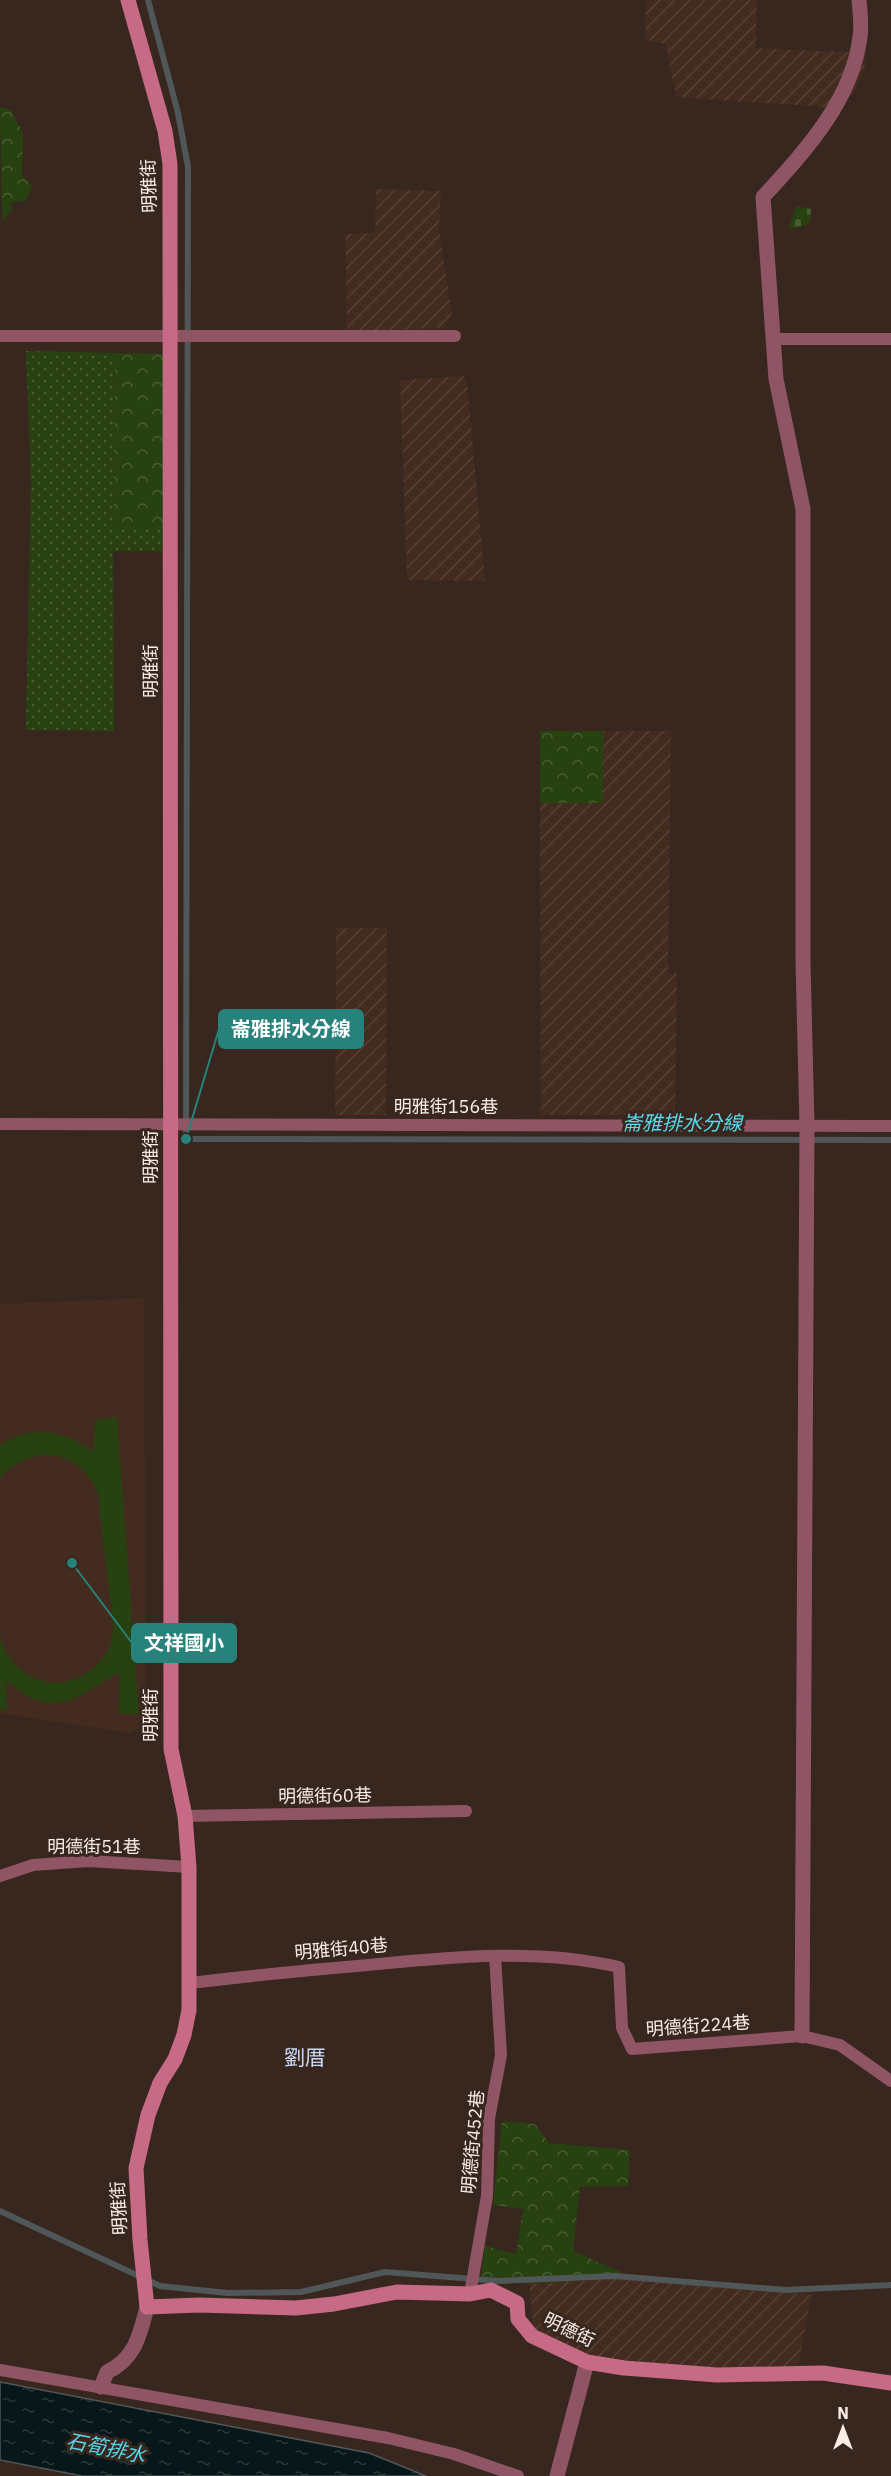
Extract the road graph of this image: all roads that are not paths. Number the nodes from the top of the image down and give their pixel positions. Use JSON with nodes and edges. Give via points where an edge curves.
{"nodes":[{"id":1,"x":128,"y":0,"type":"edge"},
{"id":2,"x":859,"y":0,"type":"edge"},
{"id":3,"x":0,"y":336,"type":"edge"},
{"id":4,"x":170,"y":336,"type":"junction"},
{"id":5,"x":455,"y":336,"type":"dead end"},
{"id":6,"x":774,"y":339,"type":"junction"},
{"id":7,"x":891,"y":339,"type":"edge"},
{"id":8,"x":0,"y":1124,"type":"edge"},
{"id":9,"x":171,"y":1124,"type":"junction"},
{"id":10,"x":807,"y":1126,"type":"junction"},
{"id":11,"x":891,"y":1126,"type":"edge"},
{"id":12,"x":466,"y":1811,"type":"dead end"},
{"id":13,"x":185,"y":1816,"type":"junction"},
{"id":14,"x":189,"y":1867,"type":"junction"},
{"id":15,"x":0,"y":1876,"type":"edge"},
{"id":16,"x":495,"y":1956,"type":"junction"},
{"id":17,"x":190,"y":1983,"type":"junction"},
{"id":18,"x":802,"y":2036,"type":"junction"},
{"id":19,"x":891,"y":2081,"type":"edge"},
{"id":20,"x":470,"y":2294,"type":"junction"},
{"id":21,"x":147,"y":2307,"type":"junction"},
{"id":22,"x":587,"y":2362,"type":"junction"},
{"id":23,"x":0,"y":2370,"type":"edge"},
{"id":24,"x":891,"y":2383,"type":"edge"},
{"id":25,"x":101,"y":2387,"type":"junction"},
{"id":26,"x":518,"y":2476,"type":"edge"},
{"id":27,"x":557,"y":2476,"type":"edge"}],
"edges":[{"from":1,"to":4,"type":"street","name":"明雅街","via":[[165,131],[170,164]]},
{"from":2,"to":6,"type":"street","via":[[860,37],[845,92],[801,155],[764,197]]},
{"from":3,"to":4,"type":"lane"},
{"from":4,"to":5,"type":"lane"},
{"from":4,"to":9,"type":"street","name":"明雅街"},
{"from":6,"to":7,"type":"lane"},
{"from":6,"to":10,"type":"street","via":[[776,379],[803,509]]},
{"from":8,"to":9,"type":"lane","name":"明雅街156巷"},
{"from":9,"to":10,"type":"lane","name":"明雅街156巷"},
{"from":9,"to":13,"type":"street","name":"明雅街","via":[[171,1749]]},
{"from":10,"to":11,"type":"lane","name":"明雅街156巷"},
{"from":10,"to":18,"type":"street"},
{"from":12,"to":13,"type":"lane","name":"明德街60巷"},
{"from":13,"to":14,"type":"street","name":"明雅街"},
{"from":14,"to":15,"type":"lane","name":"明德街51巷","via":[[88,1861],[33,1865]]},
{"from":14,"to":17,"type":"street","name":"明雅街"},
{"from":16,"to":17,"type":"lane","name":"明雅街40巷"},
{"from":16,"to":18,"type":"lane","name":"明德街224巷","via":[[589,1960],[619,1967],[622,2028],[632,2049]]},
{"from":16,"to":20,"type":"lane","name":"明德街452巷","via":[[501,2055],[489,2119],[487,2196]]},
{"from":17,"to":21,"type":"street","name":"明雅街","via":[[184,2035],[148,2115],[136,2168]]},
{"from":18,"to":19,"type":"lane","name":"明德街224巷","via":[[840,2045]]},
{"from":20,"to":21,"type":"street","name":"明德街","via":[[397,2292],[296,2308]]},
{"from":20,"to":22,"type":"street","name":"明德街","via":[[491,2290],[505,2295],[517,2303],[518,2319],[532,2336]]},
{"from":21,"to":25,"type":"street","via":[[135,2348],[122,2364],[107,2372]]},
{"from":22,"to":24,"type":"street","name":"明德街","via":[[717,2375],[823,2373]]},
{"from":22,"to":27,"type":"street"},
{"from":23,"to":25,"type":"lane"},
{"from":25,"to":26,"type":"lane","via":[[421,2445]]}]}
